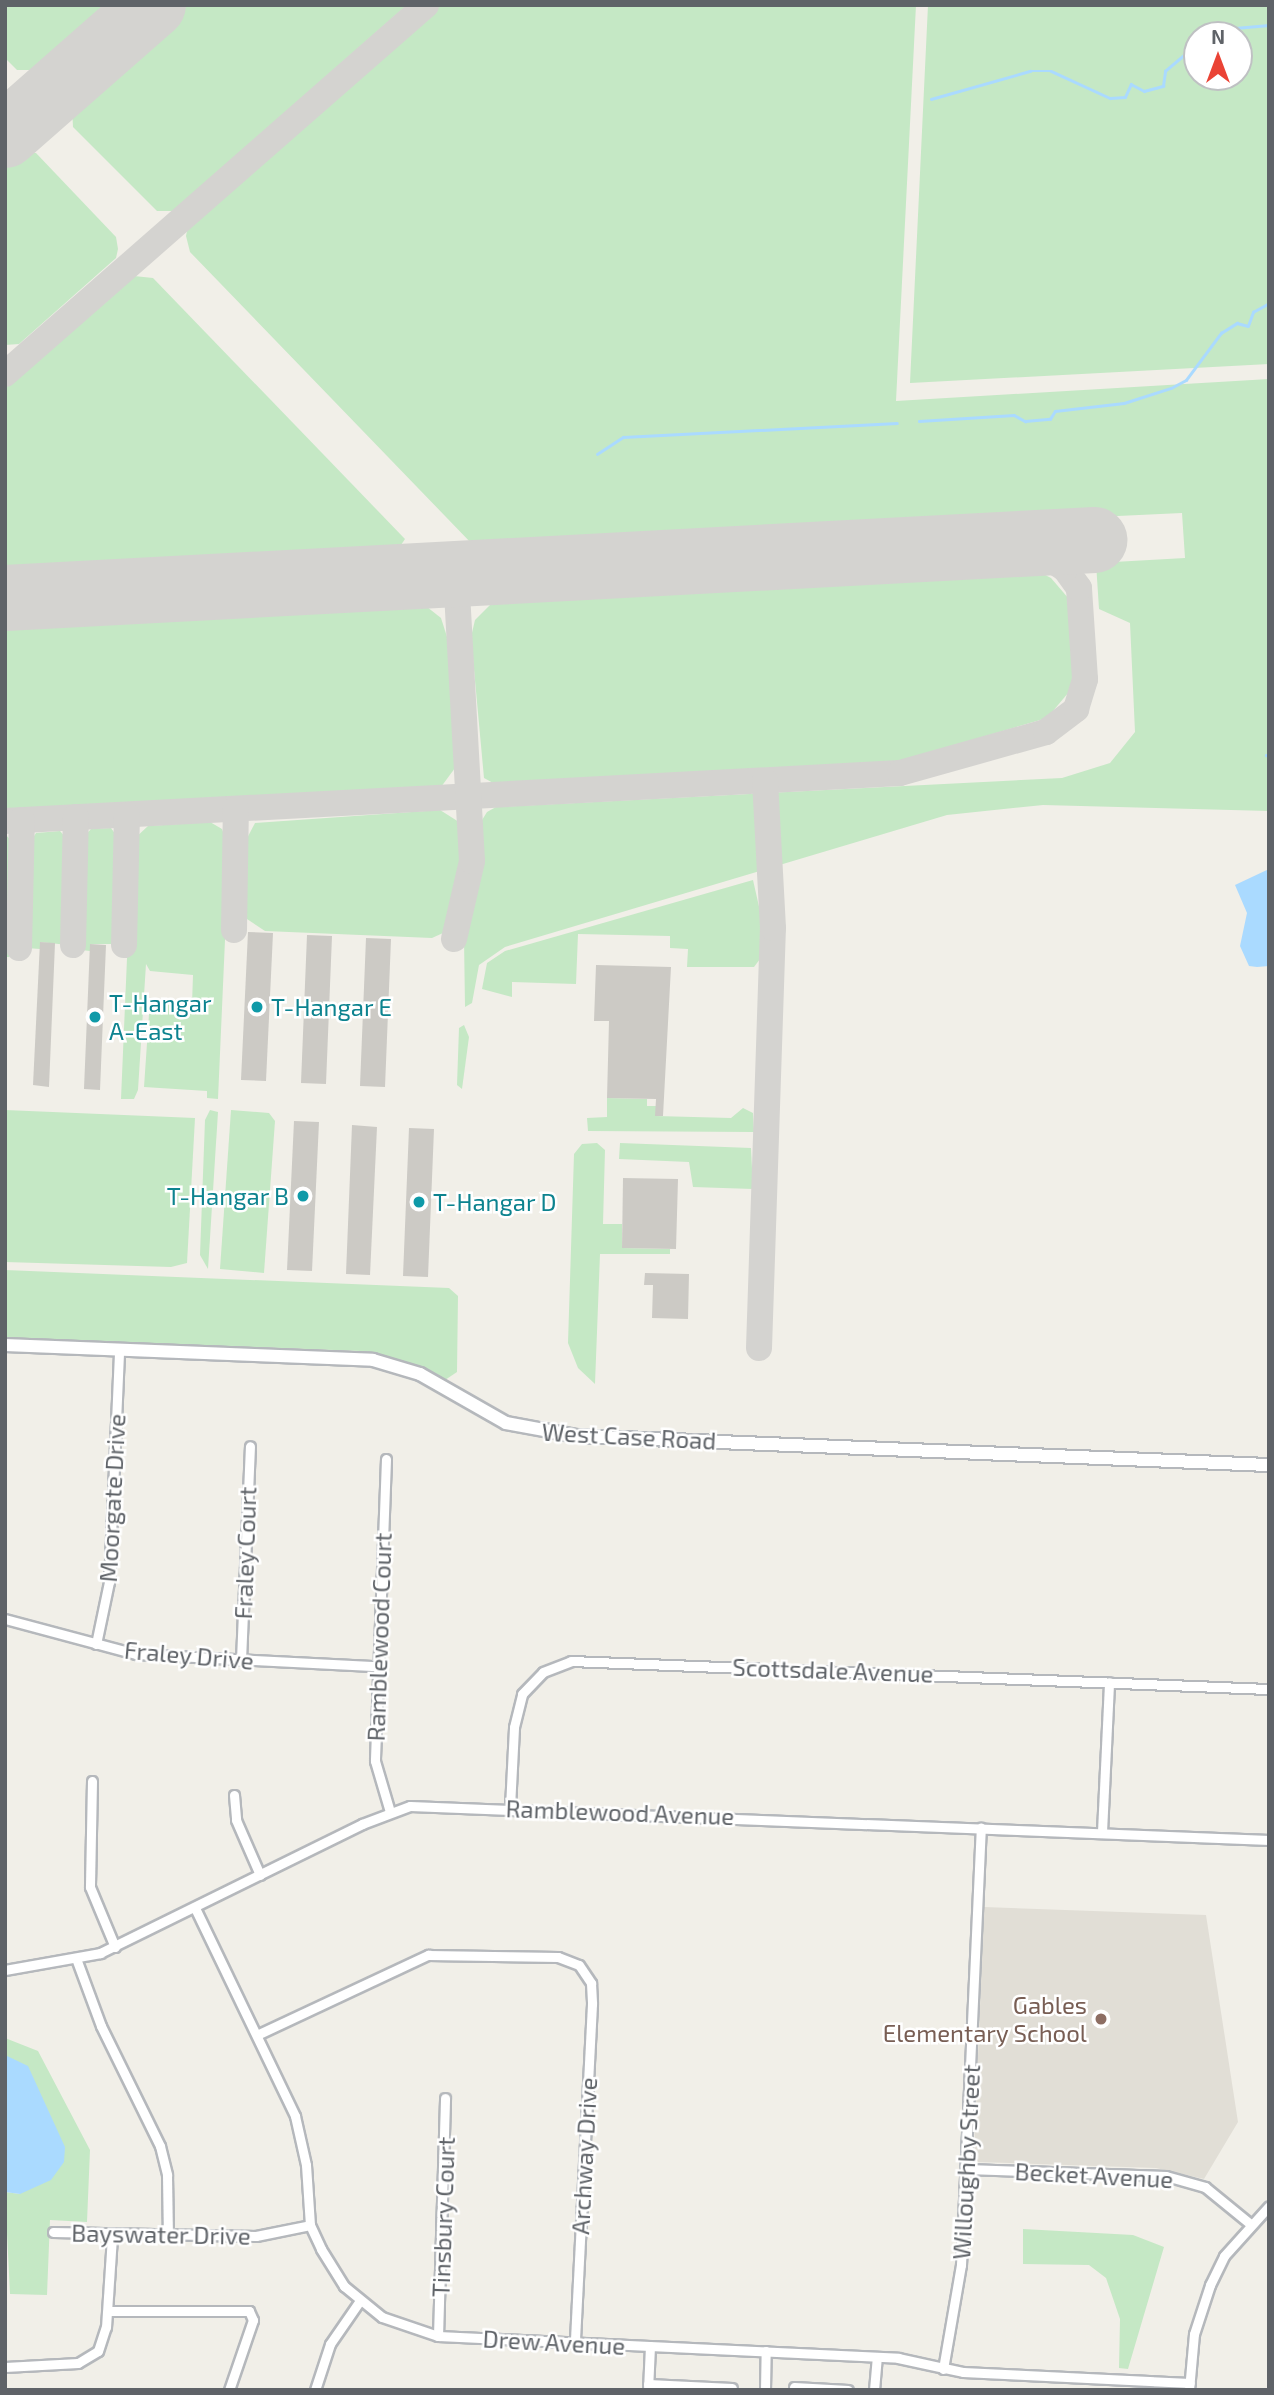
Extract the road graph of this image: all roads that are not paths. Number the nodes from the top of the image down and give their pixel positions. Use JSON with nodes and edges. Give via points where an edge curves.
{"nodes":[{"id":1,"x":5,"y":1345,"type":"edge"},
{"id":2,"x":119,"y":1351,"type":"junction"},
{"id":3,"x":250,"y":1447,"type":"dead end"},
{"id":4,"x":386,"y":1459,"type":"dead end"},
{"id":5,"x":1269,"y":1465,"type":"edge"},
{"id":6,"x":5,"y":1619,"type":"edge"},
{"id":7,"x":96,"y":1644,"type":"junction"},
{"id":8,"x":241,"y":1660,"type":"junction"},
{"id":9,"x":377,"y":1666,"type":"junction"},
{"id":10,"x":1109,"y":1682,"type":"junction"},
{"id":11,"x":1269,"y":1689,"type":"edge"},
{"id":12,"x":93,"y":1781,"type":"dead end"},
{"id":13,"x":234,"y":1795,"type":"dead end"},
{"id":14,"x":510,"y":1807,"type":"junction"},
{"id":15,"x":390,"y":1812,"type":"junction"},
{"id":16,"x":981,"y":1827,"type":"junction"},
{"id":17,"x":1102,"y":1832,"type":"junction"},
{"id":18,"x":1269,"y":1840,"type":"edge"},
{"id":19,"x":260,"y":1875,"type":"junction"},
{"id":20,"x":195,"y":1908,"type":"junction"},
{"id":21,"x":115,"y":1947,"type":"junction"},
{"id":22,"x":77,"y":1961,"type":"junction"},
{"id":23,"x":5,"y":1970,"type":"edge"},
{"id":24,"x":259,"y":2034,"type":"junction"},
{"id":25,"x":445,"y":2098,"type":"dead end"},
{"id":26,"x":967,"y":2169,"type":"junction"},
{"id":27,"x":1269,"y":2206,"type":"edge"},
{"id":28,"x":1249,"y":2223,"type":"junction"},
{"id":29,"x":310,"y":2225,"type":"junction"},
{"id":30,"x":53,"y":2232,"type":"dead end"},
{"id":31,"x":112,"y":2236,"type":"junction"},
{"id":32,"x":168,"y":2236,"type":"junction"},
{"id":33,"x":359,"y":2302,"type":"junction"},
{"id":34,"x":108,"y":2311,"type":"junction"},
{"id":35,"x":438,"y":2336,"type":"junction"},
{"id":36,"x":575,"y":2343,"type":"junction"},
{"id":37,"x":650,"y":2346,"type":"junction"},
{"id":38,"x":766,"y":2351,"type":"junction"},
{"id":39,"x":877,"y":2357,"type":"junction"},
{"id":40,"x":5,"y":2367,"type":"edge"},
{"id":41,"x":943,"y":2369,"type":"junction"},
{"id":42,"x":1058,"y":2377,"type":"junction"},
{"id":43,"x":648,"y":2387,"type":"edge"},
{"id":44,"x":794,"y":2387,"type":"dead end"},
{"id":45,"x":1189,"y":2387,"type":"edge"},
{"id":46,"x":732,"y":2388,"type":"dead end"},
{"id":47,"x":229,"y":2390,"type":"edge"},
{"id":48,"x":315,"y":2390,"type":"edge"},
{"id":49,"x":765,"y":2390,"type":"edge"},
{"id":50,"x":848,"y":2390,"type":"edge"},
{"id":51,"x":874,"y":2390,"type":"edge"},
{"id":52,"x":1057,"y":2390,"type":"edge"}],
"edges":[{"from":1,"to":2,"type":"main road","name":"West Case Road"},
{"from":2,"to":5,"type":"main road","name":"West Case Road","via":[[386,1362],[420,1374],[506,1423],[566,1435]]},
{"from":2,"to":7,"type":"street","name":"Moorgate Drive","via":[[109,1583]]},
{"from":3,"to":8,"type":"street","name":"Fraley Court"},
{"from":4,"to":9,"type":"street","name":"Ramblewood Court"},
{"from":6,"to":7,"type":"street","name":"Fraley Drive"},
{"from":7,"to":8,"type":"street","name":"Fraley Drive","via":[[168,1657]]},
{"from":8,"to":9,"type":"street","name":"Fraley Drive"},
{"from":9,"to":15,"type":"street","name":"Ramblewood Court","via":[[375,1761]]},
{"from":10,"to":11,"type":"street","name":"Scottsdale Avenue"},
{"from":10,"to":14,"type":"street","name":"Scottsdale Avenue","via":[[571,1661],[543,1672],[522,1694],[514,1727]]},
{"from":10,"to":17,"type":"street"},
{"from":12,"to":21,"type":"street","via":[[90,1887]]},
{"from":13,"to":19,"type":"street","via":[[236,1820]]},
{"from":14,"to":15,"type":"street","name":"Ramblewood Avenue","via":[[431,1805]]},
{"from":14,"to":16,"type":"street","name":"Ramblewood Avenue"},
{"from":15,"to":19,"type":"street","name":"Ramblewood Avenue"},
{"from":16,"to":17,"type":"street","name":"Ramblewood Avenue"},
{"from":16,"to":26,"type":"street","name":"Willoughby Street"},
{"from":17,"to":18,"type":"street","name":"Ramblewood Avenue"},
{"from":19,"to":20,"type":"street","name":"Ramblewood Avenue"},
{"from":20,"to":21,"type":"street","name":"Ramblewood Avenue"},
{"from":20,"to":24,"type":"street","name":"Drew Avenue"},
{"from":21,"to":22,"type":"street","name":"Ramblewood Avenue"},
{"from":22,"to":23,"type":"street","name":"Ramblewood Avenue"},
{"from":22,"to":32,"type":"street","via":[[101,2026],[160,2146],[167,2175]]},
{"from":24,"to":29,"type":"street","name":"Drew Avenue","via":[[302,2137]]},
{"from":24,"to":36,"type":"street","name":"Archway Drive","via":[[428,1955],[558,1957],[585,1971],[592,2004]]},
{"from":25,"to":35,"type":"street","name":"Tinsbury Court"},
{"from":26,"to":28,"type":"street","name":"Becket Avenue","via":[[1166,2176],[1205,2187]]},
{"from":26,"to":41,"type":"street","name":"Willoughby Street","via":[[961,2265]]},
{"from":27,"to":28,"type":"street"},
{"from":28,"to":45,"type":"street","via":[[1210,2285],[1194,2334]]},
{"from":29,"to":32,"type":"street","name":"Bayswater Drive","via":[[256,2236]]},
{"from":29,"to":33,"type":"street","name":"Drew Avenue","via":[[332,2269]]},
{"from":30,"to":31,"type":"street","name":"Bayswater Drive"},
{"from":31,"to":32,"type":"street","name":"Bayswater Drive"},
{"from":31,"to":34,"type":"street"},
{"from":33,"to":35,"type":"street","name":"Drew Avenue","via":[[408,2329]]},
{"from":33,"to":48,"type":"street","via":[[330,2344]]},
{"from":34,"to":40,"type":"street","via":[[102,2345],[92,2357],[78,2363]]},
{"from":34,"to":47,"type":"street","via":[[249,2311],[253,2320]]},
{"from":35,"to":36,"type":"street","name":"Drew Avenue"},
{"from":36,"to":37,"type":"street","name":"Drew Avenue"},
{"from":37,"to":38,"type":"street","name":"Drew Avenue"},
{"from":37,"to":43,"type":"street"},
{"from":38,"to":39,"type":"street","name":"Drew Avenue"},
{"from":38,"to":49,"type":"street"},
{"from":39,"to":41,"type":"street","name":"Drew Avenue"},
{"from":39,"to":51,"type":"street"},
{"from":41,"to":42,"type":"street","name":"Drew Avenue"},
{"from":42,"to":45,"type":"street","name":"Drew Avenue"},
{"from":42,"to":52,"type":"street"},
{"from":43,"to":46,"type":"street"},
{"from":44,"to":50,"type":"street"}]}
